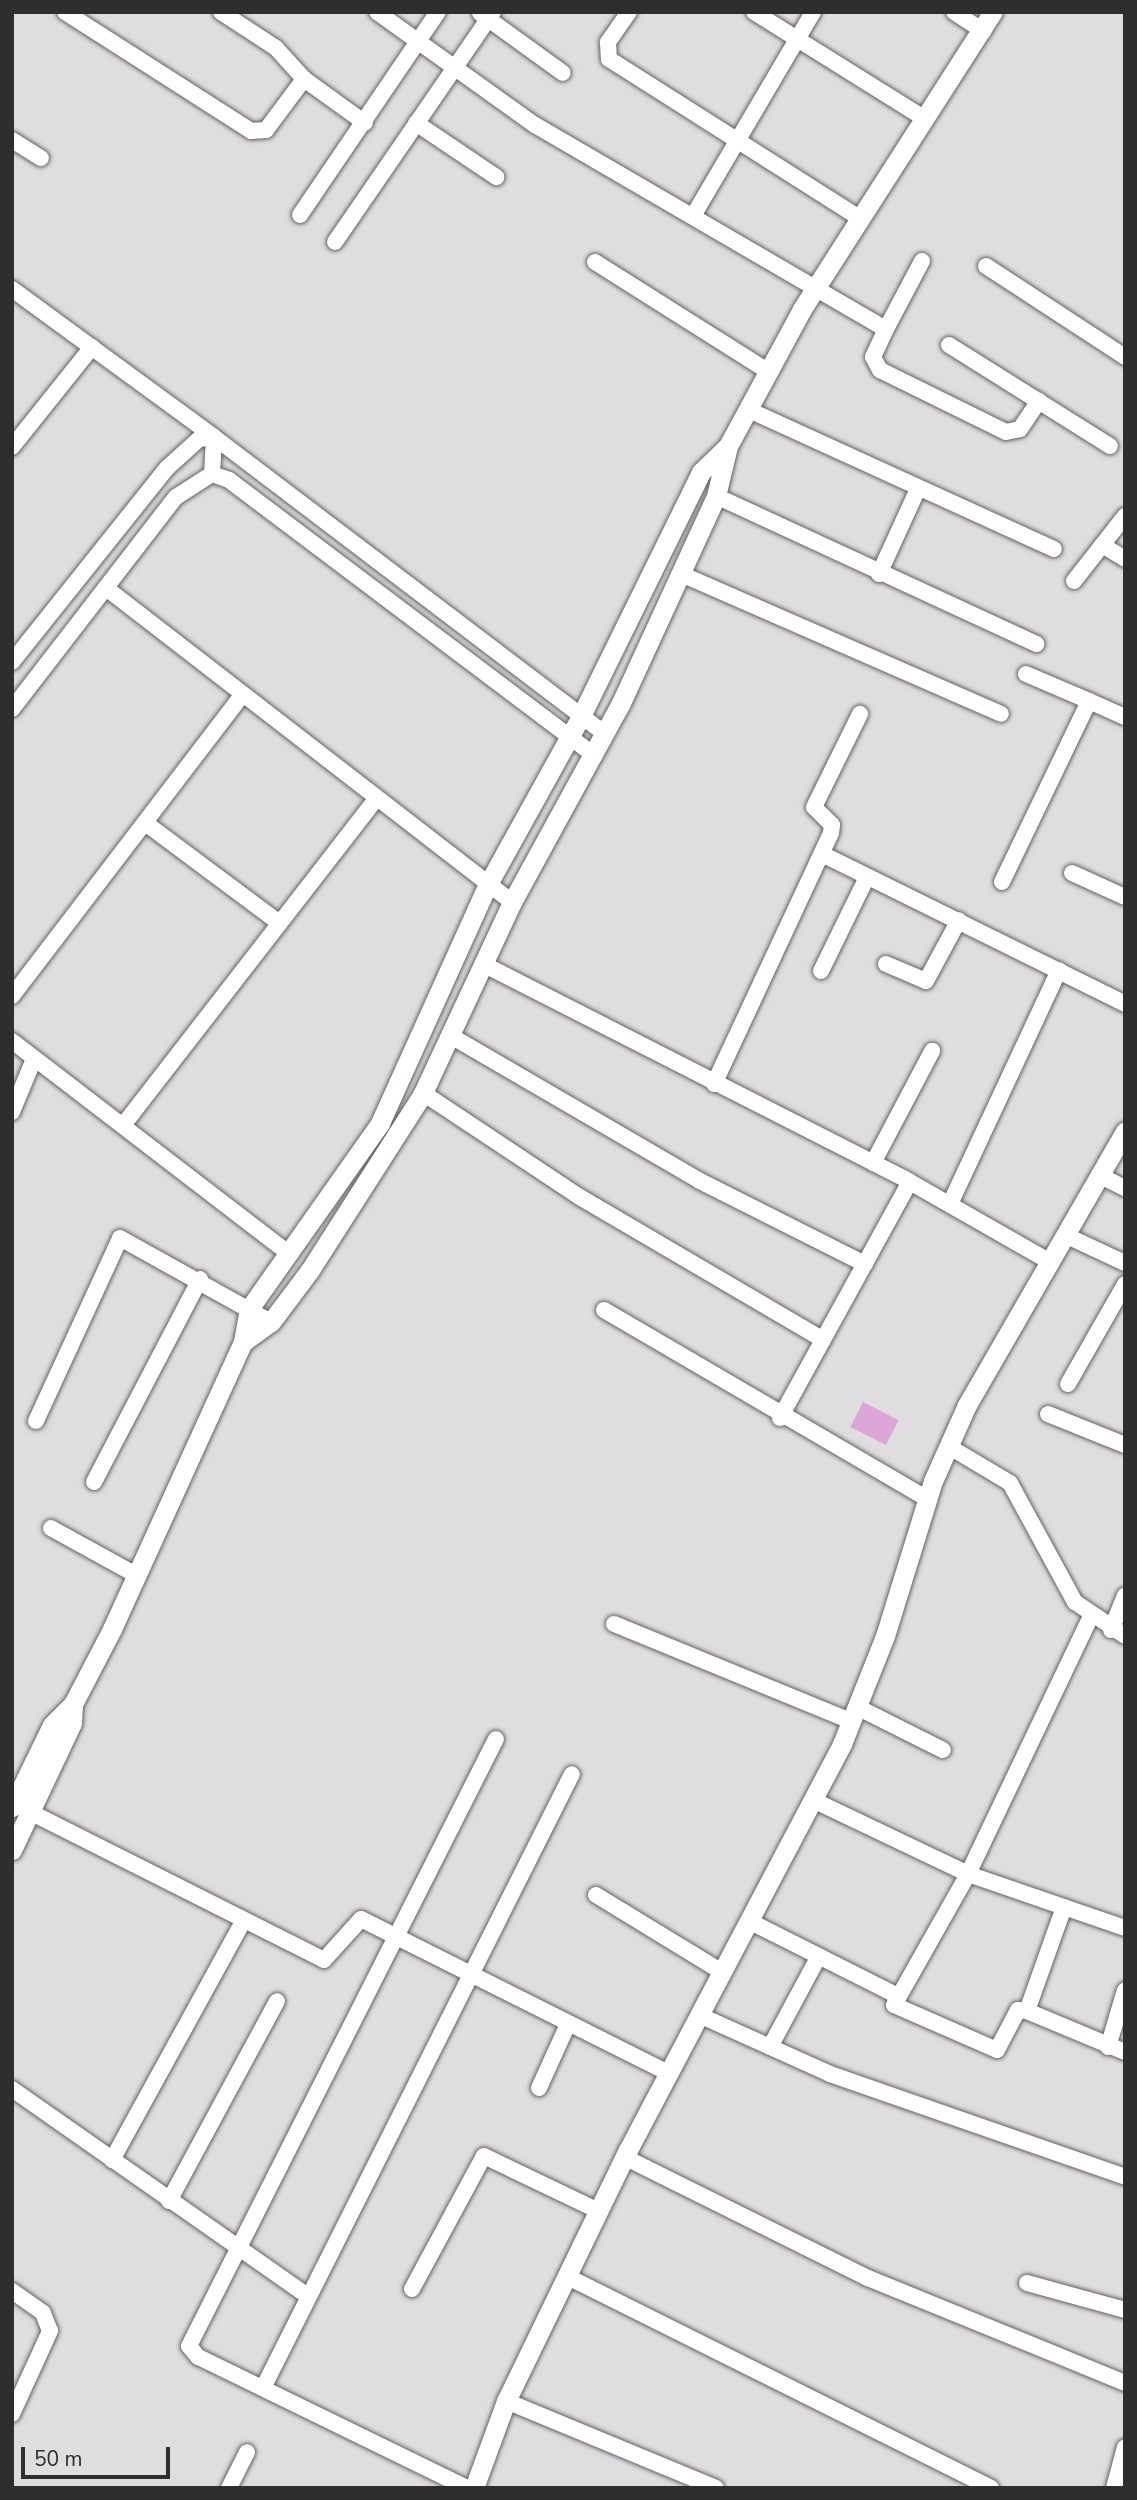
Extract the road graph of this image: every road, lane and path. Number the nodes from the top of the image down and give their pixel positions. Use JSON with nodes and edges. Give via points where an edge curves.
{"nodes":[{"id":1,"x":65,"y":12,"type":"edge"},
{"id":2,"x":221,"y":12,"type":"edge"},
{"id":3,"x":377,"y":12,"type":"edge"},
{"id":4,"x":438,"y":12,"type":"edge"},
{"id":5,"x":629,"y":12,"type":"edge"},
{"id":6,"x":754,"y":12,"type":"edge"},
{"id":7,"x":813,"y":12,"type":"edge"},
{"id":8,"x":954,"y":12,"type":"edge"},
{"id":9,"x":993,"y":12,"type":"edge"},
{"id":10,"x":487,"y":14,"type":"edge"},
{"id":11,"x":983,"y":31,"type":"junction"},
{"id":12,"x":798,"y":38,"type":"junction"},
{"id":13,"x":418,"y":41,"type":"junction"},
{"id":14,"x":453,"y":68,"type":"junction"},
{"id":15,"x":563,"y":73,"type":"dead end"},
{"id":16,"x":304,"y":79,"type":"junction"},
{"id":17,"x":925,"y":120,"type":"junction"},
{"id":18,"x":365,"y":123,"type":"junction"},
{"id":19,"x":416,"y":123,"type":"junction"},
{"id":20,"x":739,"y":137,"type":"junction"},
{"id":21,"x":13,"y":140,"type":"edge"},
{"id":22,"x":41,"y":158,"type":"dead end"},
{"id":23,"x":496,"y":177,"type":"dead end"},
{"id":24,"x":300,"y":215,"type":"dead end"},
{"id":25,"x":692,"y":216,"type":"junction"},
{"id":26,"x":861,"y":219,"type":"junction"},
{"id":27,"x":335,"y":242,"type":"dead end"},
{"id":28,"x":922,"y":261,"type":"dead end"},
{"id":29,"x":594,"y":262,"type":"dead end"},
{"id":30,"x":986,"y":266,"type":"dead end"},
{"id":31,"x":12,"y":289,"type":"edge"},
{"id":32,"x":815,"y":290,"type":"junction"},
{"id":33,"x":886,"y":330,"type":"junction"},
{"id":34,"x":949,"y":345,"type":"dead end"},
{"id":35,"x":92,"y":347,"type":"junction"},
{"id":36,"x":1125,"y":356,"type":"edge"},
{"id":37,"x":769,"y":372,"type":"junction"},
{"id":38,"x":1039,"y":401,"type":"junction"},
{"id":39,"x":749,"y":411,"type":"junction"},
{"id":40,"x":214,"y":437,"type":"junction"},
{"id":41,"x":729,"y":446,"type":"junction"},
{"id":42,"x":1110,"y":446,"type":"dead end"},
{"id":43,"x":12,"y":447,"type":"edge"},
{"id":44,"x":212,"y":474,"type":"junction"},
{"id":45,"x":918,"y":489,"type":"junction"},
{"id":46,"x":716,"y":496,"type":"junction"},
{"id":47,"x":1125,"y":516,"type":"edge"},
{"id":48,"x":1102,"y":545,"type":"junction"},
{"id":49,"x":1054,"y":549,"type":"dead end"},
{"id":50,"x":1125,"y":559,"type":"edge"},
{"id":51,"x":681,"y":574,"type":"junction"},
{"id":52,"x":879,"y":574,"type":"junction"},
{"id":53,"x":1074,"y":581,"type":"dead end"},
{"id":54,"x":106,"y":588,"type":"junction"},
{"id":55,"x":1036,"y":645,"type":"dead end"},
{"id":56,"x":12,"y":662,"type":"edge"},
{"id":57,"x":1026,"y":674,"type":"dead end"},
{"id":58,"x":242,"y":695,"type":"junction"},
{"id":59,"x":1089,"y":701,"type":"junction"},
{"id":60,"x":12,"y":709,"type":"edge"},
{"id":61,"x":1001,"y":714,"type":"dead end"},
{"id":62,"x":860,"y":715,"type":"dead end"},
{"id":63,"x":581,"y":716,"type":"junction"},
{"id":64,"x":1125,"y":717,"type":"edge"},
{"id":65,"x":605,"y":734,"type":"junction"},
{"id":66,"x":569,"y":736,"type":"junction"},
{"id":67,"x":594,"y":755,"type":"junction"},
{"id":68,"x":375,"y":800,"type":"junction"},
{"id":69,"x":148,"y":825,"type":"junction"},
{"id":70,"x":822,"y":854,"type":"junction"},
{"id":71,"x":1072,"y":873,"type":"dead end"},
{"id":72,"x":867,"y":877,"type":"junction"},
{"id":73,"x":1002,"y":882,"type":"dead end"},
{"id":74,"x":488,"y":884,"type":"junction"},
{"id":75,"x":1125,"y":897,"type":"edge"},
{"id":76,"x":512,"y":902,"type":"junction"},
{"id":77,"x":959,"y":919,"type":"junction"},
{"id":78,"x":277,"y":921,"type":"junction"},
{"id":79,"x":483,"y":964,"type":"junction"},
{"id":80,"x":886,"y":964,"type":"dead end"},
{"id":81,"x":821,"y":971,"type":"dead end"},
{"id":82,"x":1059,"y":971,"type":"junction"},
{"id":83,"x":12,"y":996,"type":"edge"},
{"id":84,"x":1125,"y":1004,"type":"edge"},
{"id":85,"x":451,"y":1036,"type":"junction"},
{"id":86,"x":12,"y":1041,"type":"edge"},
{"id":87,"x":932,"y":1051,"type":"dead end"},
{"id":88,"x":34,"y":1059,"type":"junction"},
{"id":89,"x":714,"y":1084,"type":"junction"},
{"id":90,"x":423,"y":1093,"type":"junction"},
{"id":91,"x":12,"y":1112,"type":"edge"},
{"id":92,"x":124,"y":1124,"type":"junction"},
{"id":93,"x":1125,"y":1131,"type":"edge"},
{"id":94,"x":360,"y":1155,"type":"junction"},
{"id":95,"x":873,"y":1163,"type":"junction"},
{"id":96,"x":379,"y":1167,"type":"junction"},
{"id":97,"x":1099,"y":1175,"type":"junction"},
{"id":98,"x":910,"y":1182,"type":"junction"},
{"id":99,"x":1125,"y":1188,"type":"edge"},
{"id":100,"x":331,"y":1196,"type":"junction"},
{"id":101,"x":950,"y":1204,"type":"junction"},
{"id":102,"x":350,"y":1210,"type":"junction"},
{"id":103,"x":1065,"y":1235,"type":"junction"},
{"id":104,"x":290,"y":1254,"type":"junction"},
{"id":105,"x":1050,"y":1262,"type":"junction"},
{"id":106,"x":1125,"y":1263,"type":"edge"},
{"id":107,"x":865,"y":1264,"type":"junction"},
{"id":108,"x":200,"y":1279,"type":"junction"},
{"id":109,"x":1125,"y":1284,"type":"edge"},
{"id":110,"x":249,"y":1309,"type":"junction"},
{"id":111,"x":604,"y":1310,"type":"dead end"},
{"id":112,"x":271,"y":1322,"type":"junction"},
{"id":113,"x":823,"y":1340,"type":"junction"},
{"id":114,"x":243,"y":1342,"type":"junction"},
{"id":115,"x":1068,"y":1384,"type":"dead end"},
{"id":116,"x":1048,"y":1414,"type":"dead end"},
{"id":117,"x":780,"y":1418,"type":"junction"},
{"id":118,"x":36,"y":1420,"type":"dead end"},
{"id":119,"x":1125,"y":1445,"type":"edge"},
{"id":120,"x":948,"y":1446,"type":"junction"},
{"id":121,"x":94,"y":1482,"type":"dead end"},
{"id":122,"x":927,"y":1499,"type":"junction"},
{"id":123,"x":51,"y":1528,"type":"dead end"},
{"id":124,"x":135,"y":1575,"type":"junction"},
{"id":125,"x":1125,"y":1596,"type":"edge"},
{"id":126,"x":1091,"y":1616,"type":"junction"},
{"id":127,"x":614,"y":1624,"type":"dead end"},
{"id":128,"x":1118,"y":1633,"type":"edge"},
{"id":129,"x":73,"y":1704,"type":"junction"},
{"id":130,"x":854,"y":1714,"type":"junction"},
{"id":131,"x":496,"y":1739,"type":"dead end"},
{"id":132,"x":943,"y":1750,"type":"dead end"},
{"id":133,"x":572,"y":1774,"type":"dead end"},
{"id":134,"x":17,"y":1785,"type":"edge"},
{"id":135,"x":813,"y":1800,"type":"junction"},
{"id":136,"x":21,"y":1809,"type":"edge"},
{"id":137,"x":12,"y":1850,"type":"edge"},
{"id":138,"x":968,"y":1874,"type":"junction"},
{"id":139,"x":596,"y":1895,"type":"dead end"},
{"id":140,"x":1064,"y":1907,"type":"junction"},
{"id":141,"x":244,"y":1920,"type":"junction"},
{"id":142,"x":749,"y":1921,"type":"junction"},
{"id":143,"x":1125,"y":1928,"type":"edge"},
{"id":144,"x":397,"y":1940,"type":"junction"},
{"id":145,"x":819,"y":1956,"type":"junction"},
{"id":146,"x":722,"y":1972,"type":"junction"},
{"id":147,"x":473,"y":1978,"type":"junction"},
{"id":148,"x":1125,"y":1990,"type":"edge"},
{"id":149,"x":898,"y":1996,"type":"junction"},
{"id":150,"x":277,"y":2001,"type":"dead end"},
{"id":151,"x":1027,"y":2011,"type":"junction"},
{"id":152,"x":699,"y":2015,"type":"junction"},
{"id":153,"x":568,"y":2024,"type":"junction"},
{"id":154,"x":770,"y":2047,"type":"junction"},
{"id":155,"x":1108,"y":2047,"type":"junction"},
{"id":156,"x":1125,"y":2052,"type":"edge"},
{"id":157,"x":668,"y":2073,"type":"junction"},
{"id":158,"x":539,"y":2088,"type":"dead end"},
{"id":159,"x":12,"y":2089,"type":"edge"},
{"id":160,"x":624,"y":2158,"type":"junction"},
{"id":161,"x":111,"y":2160,"type":"junction"},
{"id":162,"x":1125,"y":2177,"type":"edge"},
{"id":163,"x":169,"y":2201,"type":"junction"},
{"id":164,"x":598,"y":2211,"type":"junction"},
{"id":165,"x":241,"y":2250,"type":"junction"},
{"id":166,"x":566,"y":2276,"type":"junction"},
{"id":167,"x":1027,"y":2283,"type":"dead end"},
{"id":168,"x":412,"y":2289,"type":"dead end"},
{"id":169,"x":12,"y":2291,"type":"edge"},
{"id":170,"x":308,"y":2296,"type":"junction"},
{"id":171,"x":1125,"y":2310,"type":"edge"},
{"id":172,"x":1125,"y":2383,"type":"edge"},
{"id":173,"x":263,"y":2388,"type":"junction"},
{"id":174,"x":506,"y":2401,"type":"junction"},
{"id":175,"x":12,"y":2414,"type":"edge"},
{"id":176,"x":1125,"y":2447,"type":"edge"},
{"id":177,"x":247,"y":2452,"type":"dead end"},
{"id":178,"x":229,"y":2488,"type":"edge"},
{"id":179,"x":467,"y":2488,"type":"edge"},
{"id":180,"x":474,"y":2488,"type":"edge"},
{"id":181,"x":716,"y":2488,"type":"edge"},
{"id":182,"x":991,"y":2488,"type":"edge"},
{"id":183,"x":1114,"y":2488,"type":"edge"}],
"edges":[{"from":1,"to":16,"type":"street","via":[[251,131],[266,130]]},
{"from":2,"to":16,"type":"street","via":[[276,48]]},
{"from":3,"to":13,"type":"street"},
{"from":4,"to":13,"type":"street"},
{"from":5,"to":20,"type":"street","via":[[608,43],[609,59]]},
{"from":6,"to":12,"type":"street"},
{"from":7,"to":12,"type":"street"},
{"from":8,"to":11,"type":"street"},
{"from":9,"to":11,"type":"street"},
{"from":10,"to":14,"type":"street"},
{"from":10,"to":15,"type":"street"},
{"from":11,"to":17,"type":"street"},
{"from":12,"to":17,"type":"street"},
{"from":12,"to":20,"type":"street"},
{"from":13,"to":14,"type":"street"},
{"from":13,"to":18,"type":"street"},
{"from":14,"to":19,"type":"street"},
{"from":14,"to":25,"type":"street","via":[[535,125]]},
{"from":16,"to":18,"type":"street"},
{"from":17,"to":26,"type":"street"},
{"from":18,"to":24,"type":"street"},
{"from":19,"to":23,"type":"street"},
{"from":19,"to":27,"type":"street"},
{"from":20,"to":25,"type":"street"},
{"from":20,"to":26,"type":"street"},
{"from":21,"to":22,"type":"street"},
{"from":25,"to":32,"type":"street"},
{"from":26,"to":32,"type":"street"},
{"from":28,"to":33,"type":"street"},
{"from":29,"to":37,"type":"street"},
{"from":30,"to":36,"type":"street"},
{"from":31,"to":35,"type":"street"},
{"from":32,"to":33,"type":"street"},
{"from":32,"to":37,"type":"street"},
{"from":33,"to":38,"type":"street","via":[[873,357],[875,366],[1006,432],[1020,429]]},
{"from":34,"to":38,"type":"street"},
{"from":35,"to":40,"type":"street"},
{"from":35,"to":43,"type":"street"},
{"from":37,"to":39,"type":"street"},
{"from":38,"to":42,"type":"street"},
{"from":39,"to":41,"type":"street"},
{"from":39,"to":45,"type":"street"},
{"from":40,"to":44,"type":"street"},
{"from":40,"to":56,"type":"street","via":[[199,439],[167,468]]},
{"from":40,"to":63,"type":"street"},
{"from":41,"to":46,"type":"street"},
{"from":41,"to":63,"type":"street","via":[[701,472]]},
{"from":44,"to":54,"type":"street","via":[[176,497]]},
{"from":44,"to":66,"type":"street"},
{"from":45,"to":49,"type":"street"},
{"from":45,"to":52,"type":"street"},
{"from":46,"to":51,"type":"street"},
{"from":46,"to":52,"type":"street"},
{"from":47,"to":48,"type":"street"},
{"from":48,"to":50,"type":"street"},
{"from":48,"to":53,"type":"street"},
{"from":51,"to":61,"type":"street"},
{"from":51,"to":65,"type":"street"},
{"from":52,"to":55,"type":"street"},
{"from":54,"to":58,"type":"street"},
{"from":54,"to":60,"type":"street"},
{"from":57,"to":59,"type":"street"},
{"from":58,"to":68,"type":"street"},
{"from":58,"to":69,"type":"street"},
{"from":59,"to":64,"type":"street"},
{"from":59,"to":73,"type":"street"},
{"from":62,"to":70,"type":"street","via":[[814,807],[832,825]]},
{"from":63,"to":65,"type":"street"},
{"from":63,"to":66,"type":"street"},
{"from":65,"to":67,"type":"street"},
{"from":66,"to":67,"type":"street"},
{"from":66,"to":74,"type":"street"},
{"from":67,"to":76,"type":"street"},
{"from":68,"to":74,"type":"street"},
{"from":68,"to":78,"type":"street"},
{"from":69,"to":78,"type":"street"},
{"from":69,"to":83,"type":"street"},
{"from":70,"to":72,"type":"street"},
{"from":70,"to":89,"type":"street"},
{"from":71,"to":75,"type":"street"},
{"from":72,"to":77,"type":"street"},
{"from":72,"to":81,"type":"street"},
{"from":74,"to":76,"type":"street"},
{"from":74,"to":94,"type":"street","via":[[406,1073]]},
{"from":76,"to":79,"type":"street"},
{"from":77,"to":80,"type":"street","via":[[926,981]]},
{"from":77,"to":82,"type":"street"},
{"from":78,"to":92,"type":"street"},
{"from":79,"to":85,"type":"street"},
{"from":79,"to":89,"type":"street"},
{"from":82,"to":84,"type":"street"},
{"from":82,"to":101,"type":"street"},
{"from":85,"to":90,"type":"street"},
{"from":85,"to":107,"type":"street","via":[[698,1180]]},
{"from":86,"to":88,"type":"street"},
{"from":87,"to":95,"type":"street"},
{"from":88,"to":91,"type":"street"},
{"from":88,"to":92,"type":"street"},
{"from":89,"to":95,"type":"street"},
{"from":90,"to":96,"type":"street"},
{"from":90,"to":113,"type":"street","via":[[578,1196]]},
{"from":92,"to":104,"type":"street"},
{"from":93,"to":97,"type":"street"},
{"from":94,"to":96,"type":"street"},
{"from":94,"to":100,"type":"street"},
{"from":95,"to":98,"type":"street"},
{"from":96,"to":102,"type":"street"},
{"from":97,"to":99,"type":"street"},
{"from":97,"to":103,"type":"street"},
{"from":98,"to":101,"type":"street"},
{"from":98,"to":107,"type":"street"},
{"from":100,"to":102,"type":"street"},
{"from":100,"to":104,"type":"street"},
{"from":101,"to":105,"type":"street"},
{"from":102,"to":112,"type":"street"},
{"from":103,"to":105,"type":"street"},
{"from":103,"to":106,"type":"street"},
{"from":104,"to":110,"type":"street"},
{"from":105,"to":120,"type":"street"},
{"from":107,"to":113,"type":"street"},
{"from":108,"to":110,"type":"street"},
{"from":108,"to":118,"type":"street","via":[[120,1238]]},
{"from":108,"to":121,"type":"street"},
{"from":109,"to":115,"type":"street"},
{"from":110,"to":112,"type":"street"},
{"from":110,"to":114,"type":"street"},
{"from":111,"to":117,"type":"street","via":[[755,1393]]},
{"from":112,"to":114,"type":"street"},
{"from":113,"to":117,"type":"street"},
{"from":114,"to":124,"type":"street"},
{"from":116,"to":119,"type":"street"},
{"from":117,"to":122,"type":"street"},
{"from":120,"to":122,"type":"street"},
{"from":120,"to":126,"type":"street","via":[[1010,1483],[1065,1586]]},
{"from":122,"to":130,"type":"street"},
{"from":123,"to":124,"type":"street"},
{"from":124,"to":129,"type":"street"},
{"from":125,"to":128,"type":"street"},
{"from":126,"to":128,"type":"street"},
{"from":126,"to":138,"type":"street"},
{"from":127,"to":130,"type":"street"},
{"from":129,"to":134,"type":"street","via":[[57,1717]]},
{"from":129,"to":136,"type":"street","via":[[72,1723]]},
{"from":130,"to":132,"type":"street"},
{"from":130,"to":135,"type":"street"},
{"from":131,"to":144,"type":"street"},
{"from":133,"to":147,"type":"street"},
{"from":134,"to":136,"type":"street"},
{"from":135,"to":138,"type":"street"},
{"from":135,"to":142,"type":"street"},
{"from":136,"to":137,"type":"street"},
{"from":136,"to":141,"type":"street"},
{"from":138,"to":140,"type":"street"},
{"from":138,"to":149,"type":"street"},
{"from":139,"to":146,"type":"street"},
{"from":140,"to":143,"type":"street"},
{"from":140,"to":151,"type":"street"},
{"from":141,"to":144,"type":"street","via":[[324,1960],[355,1919]]},
{"from":141,"to":161,"type":"street"},
{"from":142,"to":145,"type":"street"},
{"from":142,"to":146,"type":"street"},
{"from":144,"to":147,"type":"street"},
{"from":144,"to":165,"type":"street"},
{"from":145,"to":149,"type":"street"},
{"from":145,"to":154,"type":"street"},
{"from":146,"to":152,"type":"street"},
{"from":147,"to":153,"type":"street"},
{"from":147,"to":170,"type":"street"},
{"from":148,"to":155,"type":"street"},
{"from":149,"to":151,"type":"street","via":[[896,2009],[997,2050],[1018,2010]]},
{"from":150,"to":163,"type":"street"},
{"from":151,"to":155,"type":"street"},
{"from":152,"to":154,"type":"street"},
{"from":152,"to":157,"type":"street"},
{"from":153,"to":157,"type":"street"},
{"from":153,"to":158,"type":"street"},
{"from":154,"to":162,"type":"street","via":[[913,2106]]},
{"from":155,"to":156,"type":"street"},
{"from":157,"to":160,"type":"street"},
{"from":159,"to":161,"type":"street"},
{"from":160,"to":164,"type":"street"},
{"from":160,"to":172,"type":"street","via":[[869,2278]]},
{"from":161,"to":163,"type":"street"},
{"from":163,"to":165,"type":"street"},
{"from":164,"to":166,"type":"street"},
{"from":164,"to":168,"type":"street","via":[[484,2156]]},
{"from":165,"to":170,"type":"street"},
{"from":165,"to":173,"type":"street","via":[[189,2347]]},
{"from":166,"to":174,"type":"street"},
{"from":166,"to":182,"type":"street"},
{"from":167,"to":171,"type":"street"},
{"from":169,"to":175,"type":"street","via":[[43,2313],[50,2331]]},
{"from":170,"to":173,"type":"street"},
{"from":173,"to":179,"type":"street"},
{"from":174,"to":180,"type":"street"},
{"from":174,"to":181,"type":"street"},
{"from":176,"to":183,"type":"street"},
{"from":177,"to":178,"type":"street"}]}
